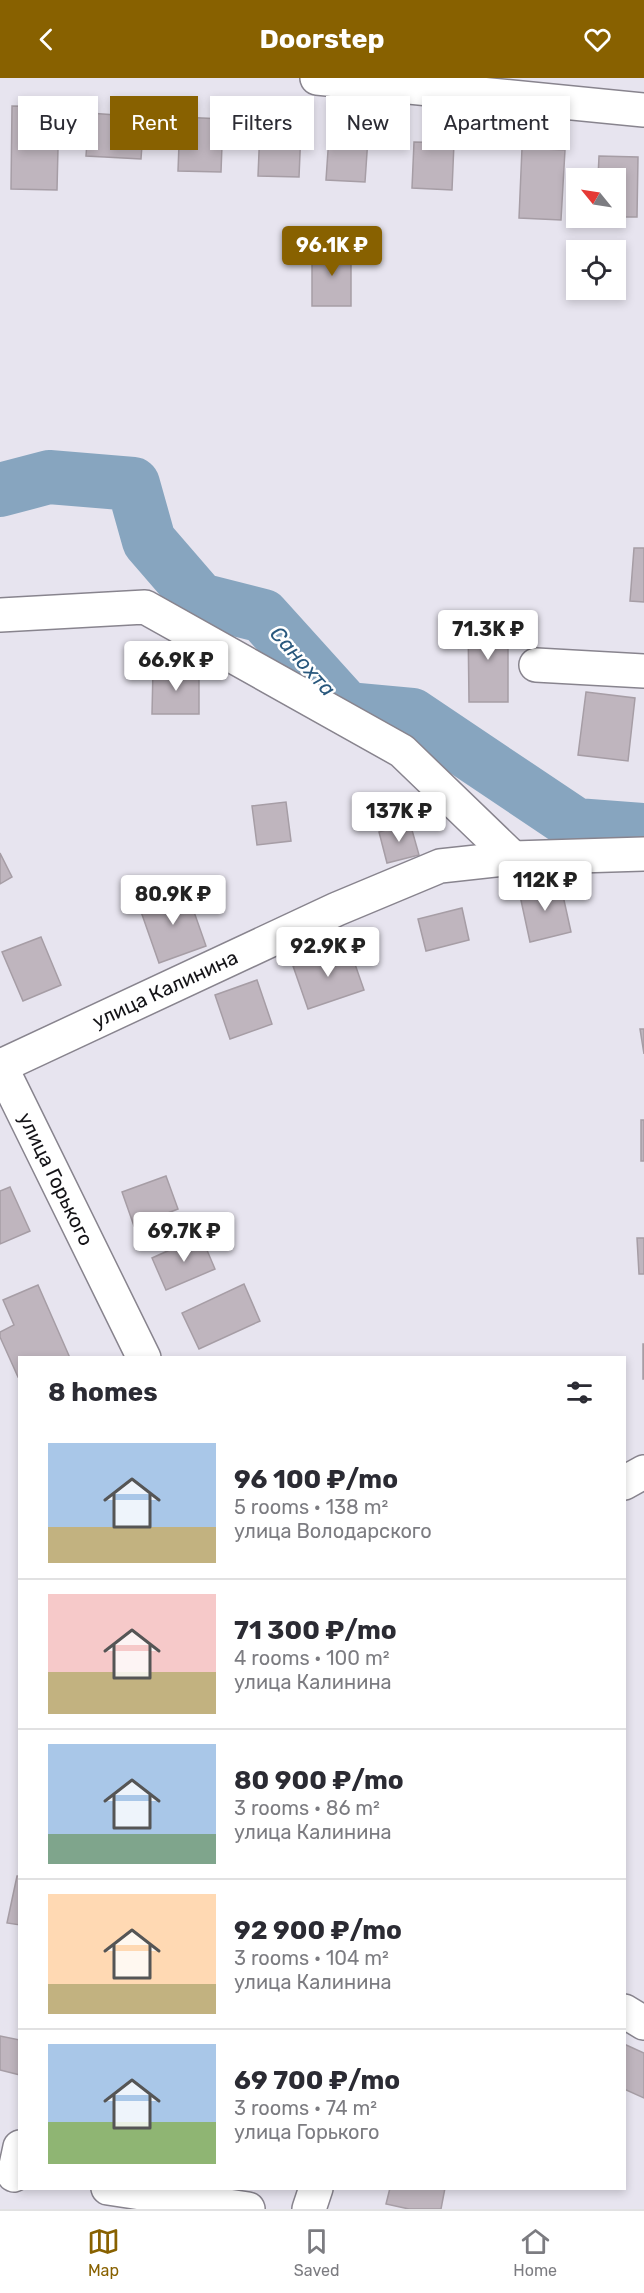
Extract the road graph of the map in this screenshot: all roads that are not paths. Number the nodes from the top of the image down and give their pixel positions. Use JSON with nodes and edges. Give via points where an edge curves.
{"nodes":[{"id":1,"x":317,"y":78,"type":"edge"},
{"id":2,"x":644,"y":110,"type":"edge"},
{"id":3,"x":0,"y":615,"type":"edge"},
{"id":4,"x":536,"y":665,"type":"dead end"},
{"id":5,"x":644,"y":671,"type":"edge"},
{"id":6,"x":644,"y":854,"type":"edge"},
{"id":7,"x":513,"y":858,"type":"junction"},
{"id":8,"x":0,"y":1066,"type":"edge"},
{"id":9,"x":143,"y":1356,"type":"edge"},
{"id":10,"x":644,"y":1472,"type":"edge"},
{"id":11,"x":626,"y":1482,"type":"edge"},
{"id":12,"x":626,"y":2012,"type":"edge"},
{"id":13,"x":644,"y":2023,"type":"edge"},
{"id":14,"x":121,"y":2190,"type":"edge"},
{"id":15,"x":315,"y":2190,"type":"edge"},
{"id":16,"x":248,"y":2209,"type":"edge"},
{"id":17,"x":309,"y":2209,"type":"edge"}],
"edges":[{"from":1,"to":2,"type":"street"},
{"from":3,"to":7,"type":"street","via":[[146,607],[402,751]]},
{"from":4,"to":5,"type":"street"},
{"from":6,"to":7,"type":"street","name":"улица Калинина"},
{"from":7,"to":8,"type":"street","name":"улица Калинина","via":[[440,866],[337,909]]},
{"from":8,"to":9,"type":"street","name":"улица Горького"},
{"from":10,"to":11,"type":"street"},
{"from":12,"to":13,"type":"street"},
{"from":14,"to":16,"type":"street"},
{"from":15,"to":17,"type":"street"}]}
